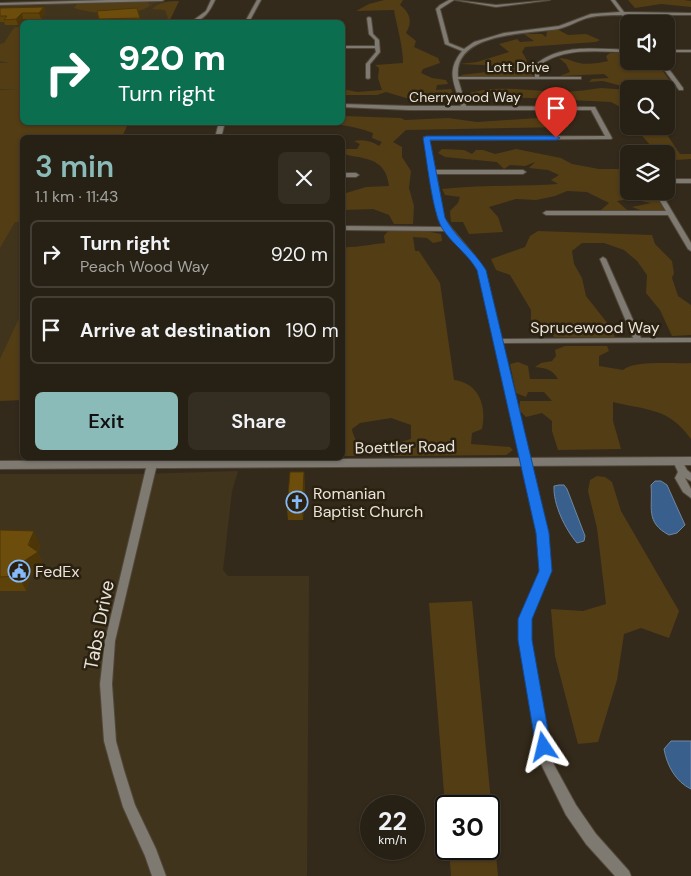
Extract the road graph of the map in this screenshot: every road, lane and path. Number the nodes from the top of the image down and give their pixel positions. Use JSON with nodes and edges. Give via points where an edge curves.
{"nodes":[{"id":1,"x":162,"y":0,"type":"edge"},
{"id":2,"x":213,"y":0,"type":"edge"},
{"id":3,"x":258,"y":0,"type":"edge"},
{"id":4,"x":452,"y":0,"type":"edge"},
{"id":5,"x":457,"y":0,"type":"edge"},
{"id":6,"x":548,"y":0,"type":"edge"},
{"id":7,"x":613,"y":0,"type":"edge"},
{"id":8,"x":0,"y":2,"type":"edge"},
{"id":9,"x":624,"y":14,"type":"junction"},
{"id":10,"x":691,"y":14,"type":"edge"},
{"id":11,"x":369,"y":18,"type":"dead end"},
{"id":12,"x":196,"y":20,"type":"edge"},
{"id":13,"x":248,"y":20,"type":"edge"},
{"id":14,"x":345,"y":47,"type":"edge"},
{"id":15,"x":378,"y":47,"type":"junction"},
{"id":16,"x":466,"y":51,"type":"junction"},
{"id":17,"x":620,"y":51,"type":"edge"},
{"id":18,"x":675,"y":51,"type":"edge"},
{"id":19,"x":691,"y":51,"type":"edge"},
{"id":20,"x":667,"y":70,"type":"edge"},
{"id":21,"x":368,"y":78,"type":"dead end"},
{"id":22,"x":456,"y":78,"type":"junction"},
{"id":23,"x":537,"y":78,"type":"junction"},
{"id":24,"x":579,"y":78,"type":"dead end"},
{"id":25,"x":681,"y":89,"type":"dead end"},
{"id":26,"x":345,"y":105,"type":"edge"},
{"id":27,"x":464,"y":108,"type":"junction"},
{"id":28,"x":587,"y":108,"type":"joint"},
{"id":29,"x":439,"y":138,"type":"joint"},
{"id":30,"x":591,"y":138,"type":"joint"},
{"id":31,"x":433,"y":172,"type":"junction"},
{"id":32,"x":523,"y":172,"type":"dead end"},
{"id":33,"x":345,"y":175,"type":"edge"},
{"id":34,"x":356,"y":175,"type":"dead end"},
{"id":35,"x":675,"y":181,"type":"edge"},
{"id":36,"x":691,"y":181,"type":"edge"},
{"id":37,"x":662,"y":200,"type":"edge"},
{"id":38,"x":546,"y":213,"type":"dead end"},
{"id":39,"x":670,"y":213,"type":"junction"},
{"id":40,"x":345,"y":228,"type":"edge"},
{"id":41,"x":447,"y":229,"type":"junction"},
{"id":42,"x":691,"y":249,"type":"edge"},
{"id":43,"x":603,"y":259,"type":"dead end"},
{"id":44,"x":638,"y":340,"type":"junction"},
{"id":45,"x":691,"y":340,"type":"edge"},
{"id":46,"x":499,"y":341,"type":"junction"},
{"id":47,"x":691,"y":460,"type":"edge"},
{"id":48,"x":526,"y":461,"type":"junction"},
{"id":49,"x":678,"y":461,"type":"junction"},
{"id":50,"x":152,"y":464,"type":"junction"},
{"id":51,"x":0,"y":465,"type":"edge"},
{"id":52,"x":683,"y":472,"type":"junction"},
{"id":53,"x":691,"y":478,"type":"edge"},
{"id":54,"x":691,"y":494,"type":"edge"},
{"id":55,"x":159,"y":876,"type":"edge"},
{"id":56,"x":624,"y":876,"type":"edge"}],
"edges":[{"from":1,"to":8,"type":"street"},
{"from":2,"to":12,"type":"street","via":[[208,12]]},
{"from":3,"to":13,"type":"street"},
{"from":4,"to":16,"type":"street","via":[[438,10],[446,40],[451,46]]},
{"from":5,"to":6,"type":"street","via":[[496,6]]},
{"from":7,"to":9,"type":"street"},
{"from":9,"to":10,"type":"street"},
{"from":9,"to":16,"type":"street","via":[[590,16],[560,27],[504,34]]},
{"from":11,"to":15,"type":"street","via":[[371,34]]},
{"from":14,"to":15,"type":"street"},
{"from":15,"to":21,"type":"street","via":[[377,56],[368,64]]},
{"from":16,"to":22,"type":"street","via":[[456,64]]},
{"from":17,"to":23,"type":"street","via":[[552,56],[538,64]]},
{"from":18,"to":19,"type":"street"},
{"from":20,"to":25,"type":"street"},
{"from":22,"to":23,"type":"street","name":"Lott Drive"},
{"from":22,"to":27,"type":"street"},
{"from":23,"to":24,"type":"street","name":"Lott Drive"},
{"from":26,"to":27,"type":"street","name":"Cherrywood Way"},
{"from":27,"to":28,"type":"street","name":"Cherrywood Way"},
{"from":28,"to":30,"type":"street","via":[[593,108],[609,138]]},
{"from":29,"to":30,"type":"street"},
{"from":29,"to":31,"type":"street","via":[[426,138]]},
{"from":31,"to":32,"type":"street"},
{"from":31,"to":41,"type":"street","via":[[440,214]]},
{"from":33,"to":34,"type":"street"},
{"from":35,"to":36,"type":"street"},
{"from":37,"to":39,"type":"street"},
{"from":38,"to":39,"type":"street"},
{"from":39,"to":42,"type":"street"},
{"from":40,"to":41,"type":"street"},
{"from":41,"to":46,"type":"street","via":[[474,257],[481,270]]},
{"from":43,"to":44,"type":"street"},
{"from":44,"to":45,"type":"street","name":"Sprucewood Way"},
{"from":44,"to":46,"type":"street","name":"Sprucewood Way"},
{"from":46,"to":48,"type":"street"},
{"from":47,"to":49,"type":"street","name":"Boettler Road"},
{"from":48,"to":49,"type":"street","name":"Boettler Road"},
{"from":48,"to":50,"type":"street","name":"Boettler Road"},
{"from":48,"to":56,"type":"street","via":[[542,533],[546,571],[525,619],[525,640],[546,764],[570,810]]},
{"from":49,"to":52,"type":"street"},
{"from":50,"to":51,"type":"street","name":"Boettler Road"},
{"from":50,"to":55,"type":"street","name":"Tabs Drive","via":[[110,641],[106,684],[110,741],[118,770],[129,807]]},
{"from":52,"to":53,"type":"street"},
{"from":52,"to":54,"type":"street","via":[[680,478]]}]}
